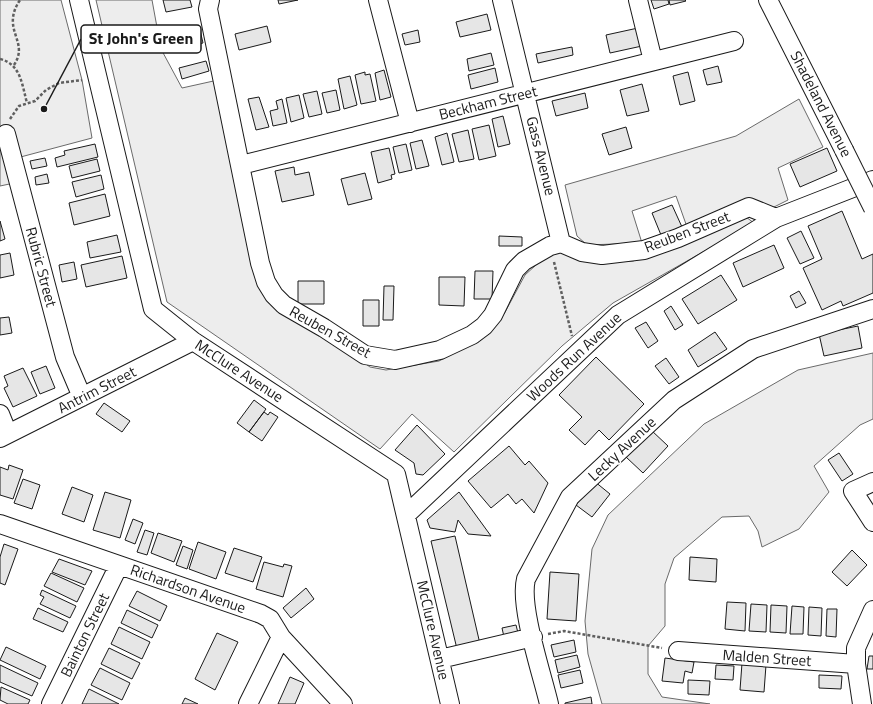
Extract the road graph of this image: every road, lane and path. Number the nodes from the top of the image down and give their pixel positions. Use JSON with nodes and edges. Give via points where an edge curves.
{"nodes":[{"id":1,"x":20,"y":0,"type":"edge"},
{"id":2,"x":79,"y":0,"type":"edge"},
{"id":3,"x":210,"y":0,"type":"edge"},
{"id":4,"x":378,"y":0,"type":"edge"},
{"id":5,"x":502,"y":0,"type":"edge"},
{"id":6,"x":638,"y":0,"type":"edge"},
{"id":7,"x":770,"y":4,"type":"edge"},
{"id":8,"x":734,"y":41,"type":"dead end"},
{"id":9,"x":0,"y":59,"type":"edge"},
{"id":10,"x":653,"y":61,"type":"junction"},
{"id":11,"x":14,"y":65,"type":"junction"},
{"id":12,"x":82,"y":80,"type":"dead end"},
{"id":13,"x":526,"y":94,"type":"junction"},
{"id":14,"x":27,"y":103,"type":"junction"},
{"id":15,"x":410,"y":123,"type":"junction"},
{"id":16,"x":7,"y":128,"type":"joint"},
{"id":17,"x":242,"y":165,"type":"junction"},
{"id":18,"x":873,"y":180,"type":"edge"},
{"id":19,"x":873,"y":208,"type":"edge"},
{"id":20,"x":776,"y":218,"type":"junction"},
{"id":21,"x":556,"y":244,"type":"junction"},
{"id":22,"x":873,"y":309,"type":"edge"},
{"id":23,"x":193,"y":341,"type":"junction"},
{"id":24,"x":576,"y":354,"type":"junction"},
{"id":25,"x":82,"y":397,"type":"junction"},
{"id":26,"x":0,"y":414,"type":"edge"},
{"id":27,"x":4,"y":436,"type":"edge"},
{"id":28,"x":873,"y":482,"type":"edge"},
{"id":29,"x":407,"y":514,"type":"junction"},
{"id":30,"x":873,"y":522,"type":"edge"},
{"id":31,"x":0,"y":524,"type":"edge"},
{"id":32,"x":119,"y":565,"type":"junction"},
{"id":33,"x":873,"y":610,"type":"edge"},
{"id":34,"x":281,"y":637,"type":"junction"},
{"id":35,"x":533,"y":637,"type":"junction"},
{"id":36,"x":678,"y":651,"type":"joint"},
{"id":37,"x":440,"y":660,"type":"junction"},
{"id":38,"x":856,"y":664,"type":"junction"},
{"id":39,"x":51,"y":704,"type":"edge"},
{"id":40,"x":248,"y":704,"type":"edge"},
{"id":41,"x":343,"y":704,"type":"edge"},
{"id":42,"x":450,"y":704,"type":"edge"},
{"id":43,"x":549,"y":704,"type":"edge"},
{"id":44,"x":862,"y":704,"type":"edge"}],
"edges":[{"from":1,"to":11,"type":"path","via":[[11,22],[19,51],[19,57]]},
{"from":2,"to":23,"type":"street","name":"McClure Avenue","via":[[153,309]]},
{"from":3,"to":17,"type":"street","name":"Reuben Street","via":[[208,9]]},
{"from":4,"to":15,"type":"street"},
{"from":5,"to":13,"type":"street","name":"Gass Avenue"},
{"from":6,"to":10,"type":"street"},
{"from":7,"to":19,"type":"street","name":"Shadeland Avenue","bridge":true},
{"from":8,"to":10,"type":"street","name":"Beckham Street"},
{"from":9,"to":11,"type":"path"},
{"from":10,"to":13,"type":"street","name":"Beckham Street"},
{"from":11,"to":14,"type":"path"},
{"from":12,"to":14,"type":"path","via":[[60,83],[46,90],[34,102]]},
{"from":13,"to":15,"type":"street","name":"Beckham Street"},
{"from":13,"to":21,"type":"street","name":"Gass Avenue"},
{"from":14,"to":16,"type":"path","via":[[19,106]]},
{"from":15,"to":17,"type":"street","name":"Beckham Street"},
{"from":16,"to":25,"type":"street","name":"Rubric Street","via":[[65,356]]},
{"from":17,"to":21,"type":"street","name":"Reuben Street","via":[[260,263],[266,282],[274,295],[284,305],[365,355],[395,360],[440,350],[472,335],[493,315],[515,270],[524,261]]},
{"from":18,"to":20,"type":"street","name":"Woods Run Avenue"},
{"from":20,"to":21,"type":"street","name":"Reuben Street","via":[[749,207],[678,238],[644,250],[620,254],[602,256]]},
{"from":20,"to":24,"type":"street","name":"Woods Run Avenue","via":[[618,314]]},
{"from":21,"to":24,"type":"path"},
{"from":22,"to":35,"type":"street","name":"Lecky Avenue","via":[[753,349],[674,400],[570,497],[525,584],[524,596]]},
{"from":23,"to":25,"type":"street","name":"Antrim Street"},
{"from":23,"to":29,"type":"street","name":"McClure Avenue","via":[[396,474]]},
{"from":24,"to":29,"type":"street","name":"Woods Run Avenue"},
{"from":25,"to":27,"type":"street","name":"Antrim Street"},
{"from":26,"to":27,"type":"street"},
{"from":28,"to":30,"type":"street","via":[[853,491]]},
{"from":29,"to":37,"type":"street","name":"McClure Avenue"},
{"from":31,"to":32,"type":"street","name":"Richardson Avenue"},
{"from":32,"to":34,"type":"street","name":"Richardson Avenue","via":[[261,614],[270,619]]},
{"from":32,"to":39,"type":"street","name":"Bainton Street"},
{"from":33,"to":38,"type":"street","via":[[856,648]]},
{"from":34,"to":40,"type":"street"},
{"from":34,"to":41,"type":"street","name":"Richardson Avenue"},
{"from":35,"to":36,"type":"path","via":[[564,631]]},
{"from":35,"to":37,"type":"street"},
{"from":35,"to":43,"type":"street","name":"Lecky Avenue"},
{"from":36,"to":38,"type":"street","name":"Malden Street"},
{"from":37,"to":42,"type":"street","name":"McClure Avenue"},
{"from":38,"to":44,"type":"street"}]}
